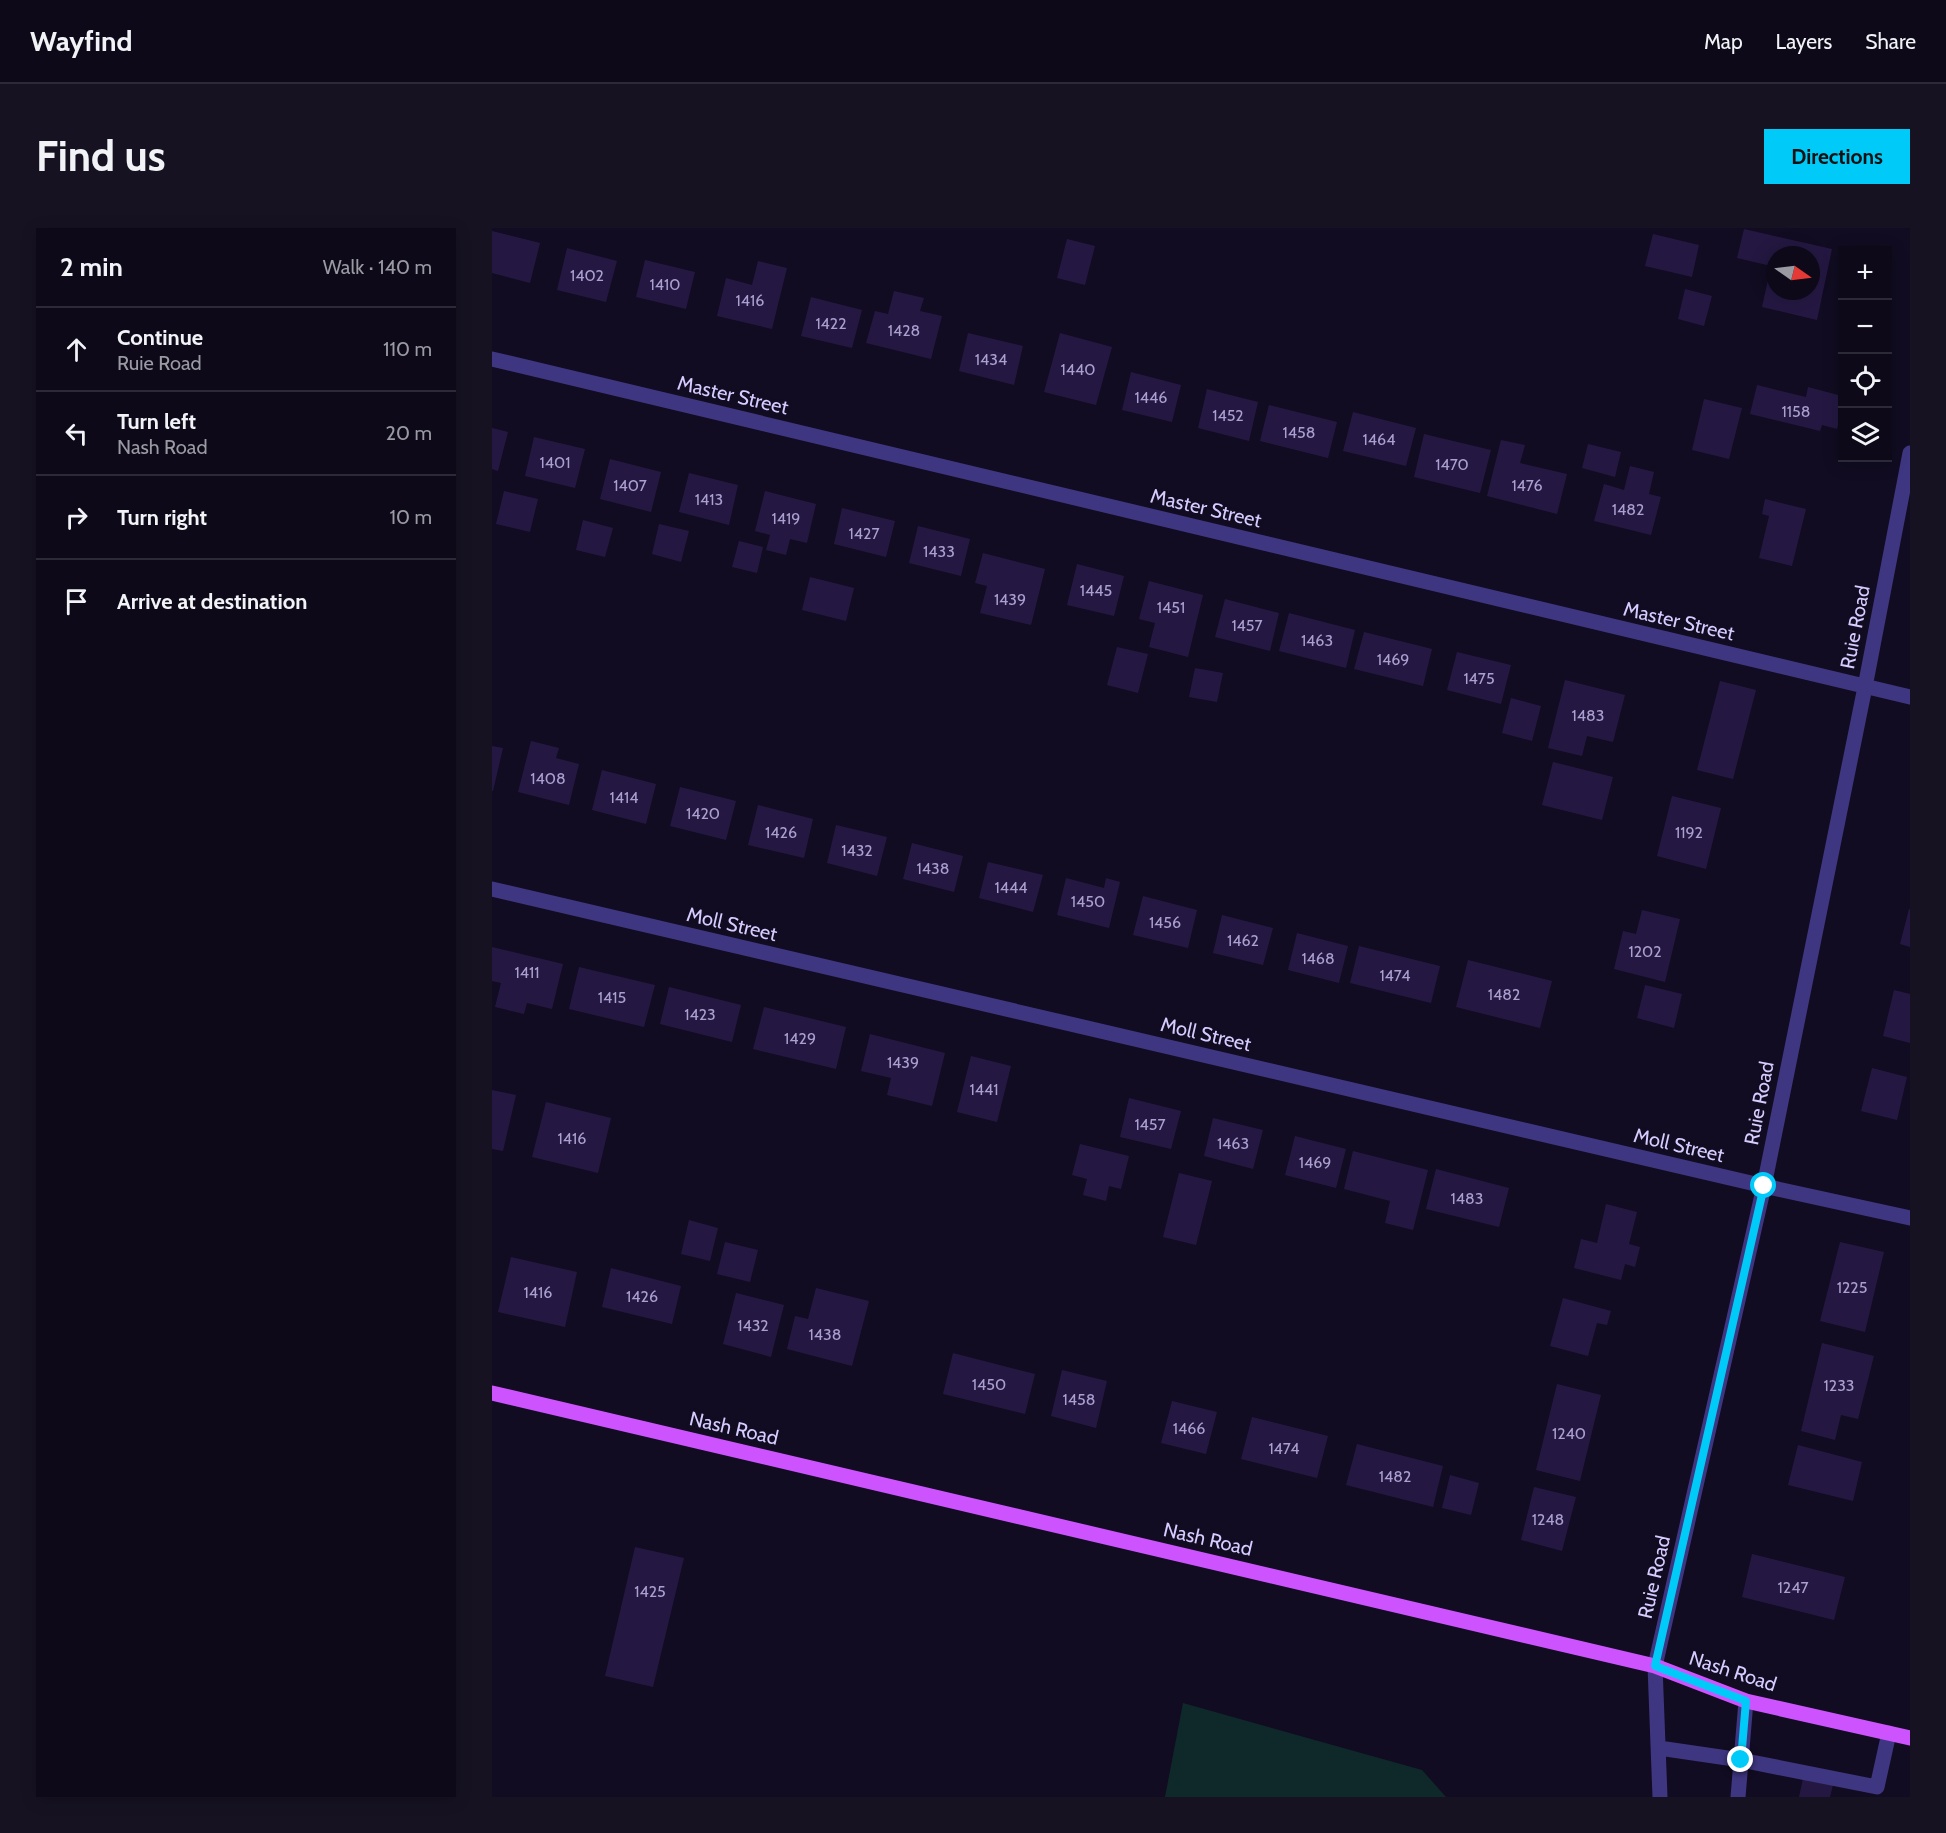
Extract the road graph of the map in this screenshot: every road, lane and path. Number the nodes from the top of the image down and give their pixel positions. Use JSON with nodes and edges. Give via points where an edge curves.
{"nodes":[{"id":1,"x":492,"y":360,"type":"edge"},
{"id":2,"x":1910,"y":453,"type":"edge"},
{"id":3,"x":1865,"y":687,"type":"junction"},
{"id":4,"x":1910,"y":697,"type":"edge"},
{"id":5,"x":492,"y":890,"type":"edge"},
{"id":6,"x":1764,"y":1186,"type":"junction"},
{"id":7,"x":1910,"y":1218,"type":"edge"},
{"id":8,"x":492,"y":1393,"type":"edge"},
{"id":9,"x":1655,"y":1666,"type":"junction"},
{"id":10,"x":1746,"y":1701,"type":"junction"},
{"id":11,"x":1889,"y":1733,"type":"junction"},
{"id":12,"x":1910,"y":1738,"type":"edge"},
{"id":13,"x":1659,"y":1748,"type":"junction"},
{"id":14,"x":1741,"y":1760,"type":"junction"},
{"id":15,"x":1875,"y":1792,"type":"edge"},
{"id":16,"x":1660,"y":1797,"type":"edge"},
{"id":17,"x":1738,"y":1797,"type":"edge"}],
"edges":[{"from":1,"to":3,"type":"street","name":"Master Street"},
{"from":2,"to":3,"type":"street","name":"Ruie Road"},
{"from":3,"to":4,"type":"street","name":"Master Street"},
{"from":3,"to":6,"type":"street","name":"Ruie Road"},
{"from":5,"to":6,"type":"street","name":"Moll Street"},
{"from":6,"to":7,"type":"street","name":"Moll Street"},
{"from":6,"to":9,"type":"street","name":"Ruie Road"},
{"from":8,"to":9,"type":"main road","name":"Nash Road"},
{"from":9,"to":10,"type":"main road","name":"Nash Road"},
{"from":9,"to":13,"type":"street","name":"Ruie Road"},
{"from":10,"to":11,"type":"main road","name":"Nash Road"},
{"from":10,"to":14,"type":"street"},
{"from":11,"to":12,"type":"main road","name":"Nash Road"},
{"from":11,"to":15,"type":"street"},
{"from":13,"to":14,"type":"street"},
{"from":13,"to":16,"type":"street","name":"Ruie Road"},
{"from":14,"to":15,"type":"street"},
{"from":14,"to":17,"type":"street"}]}
